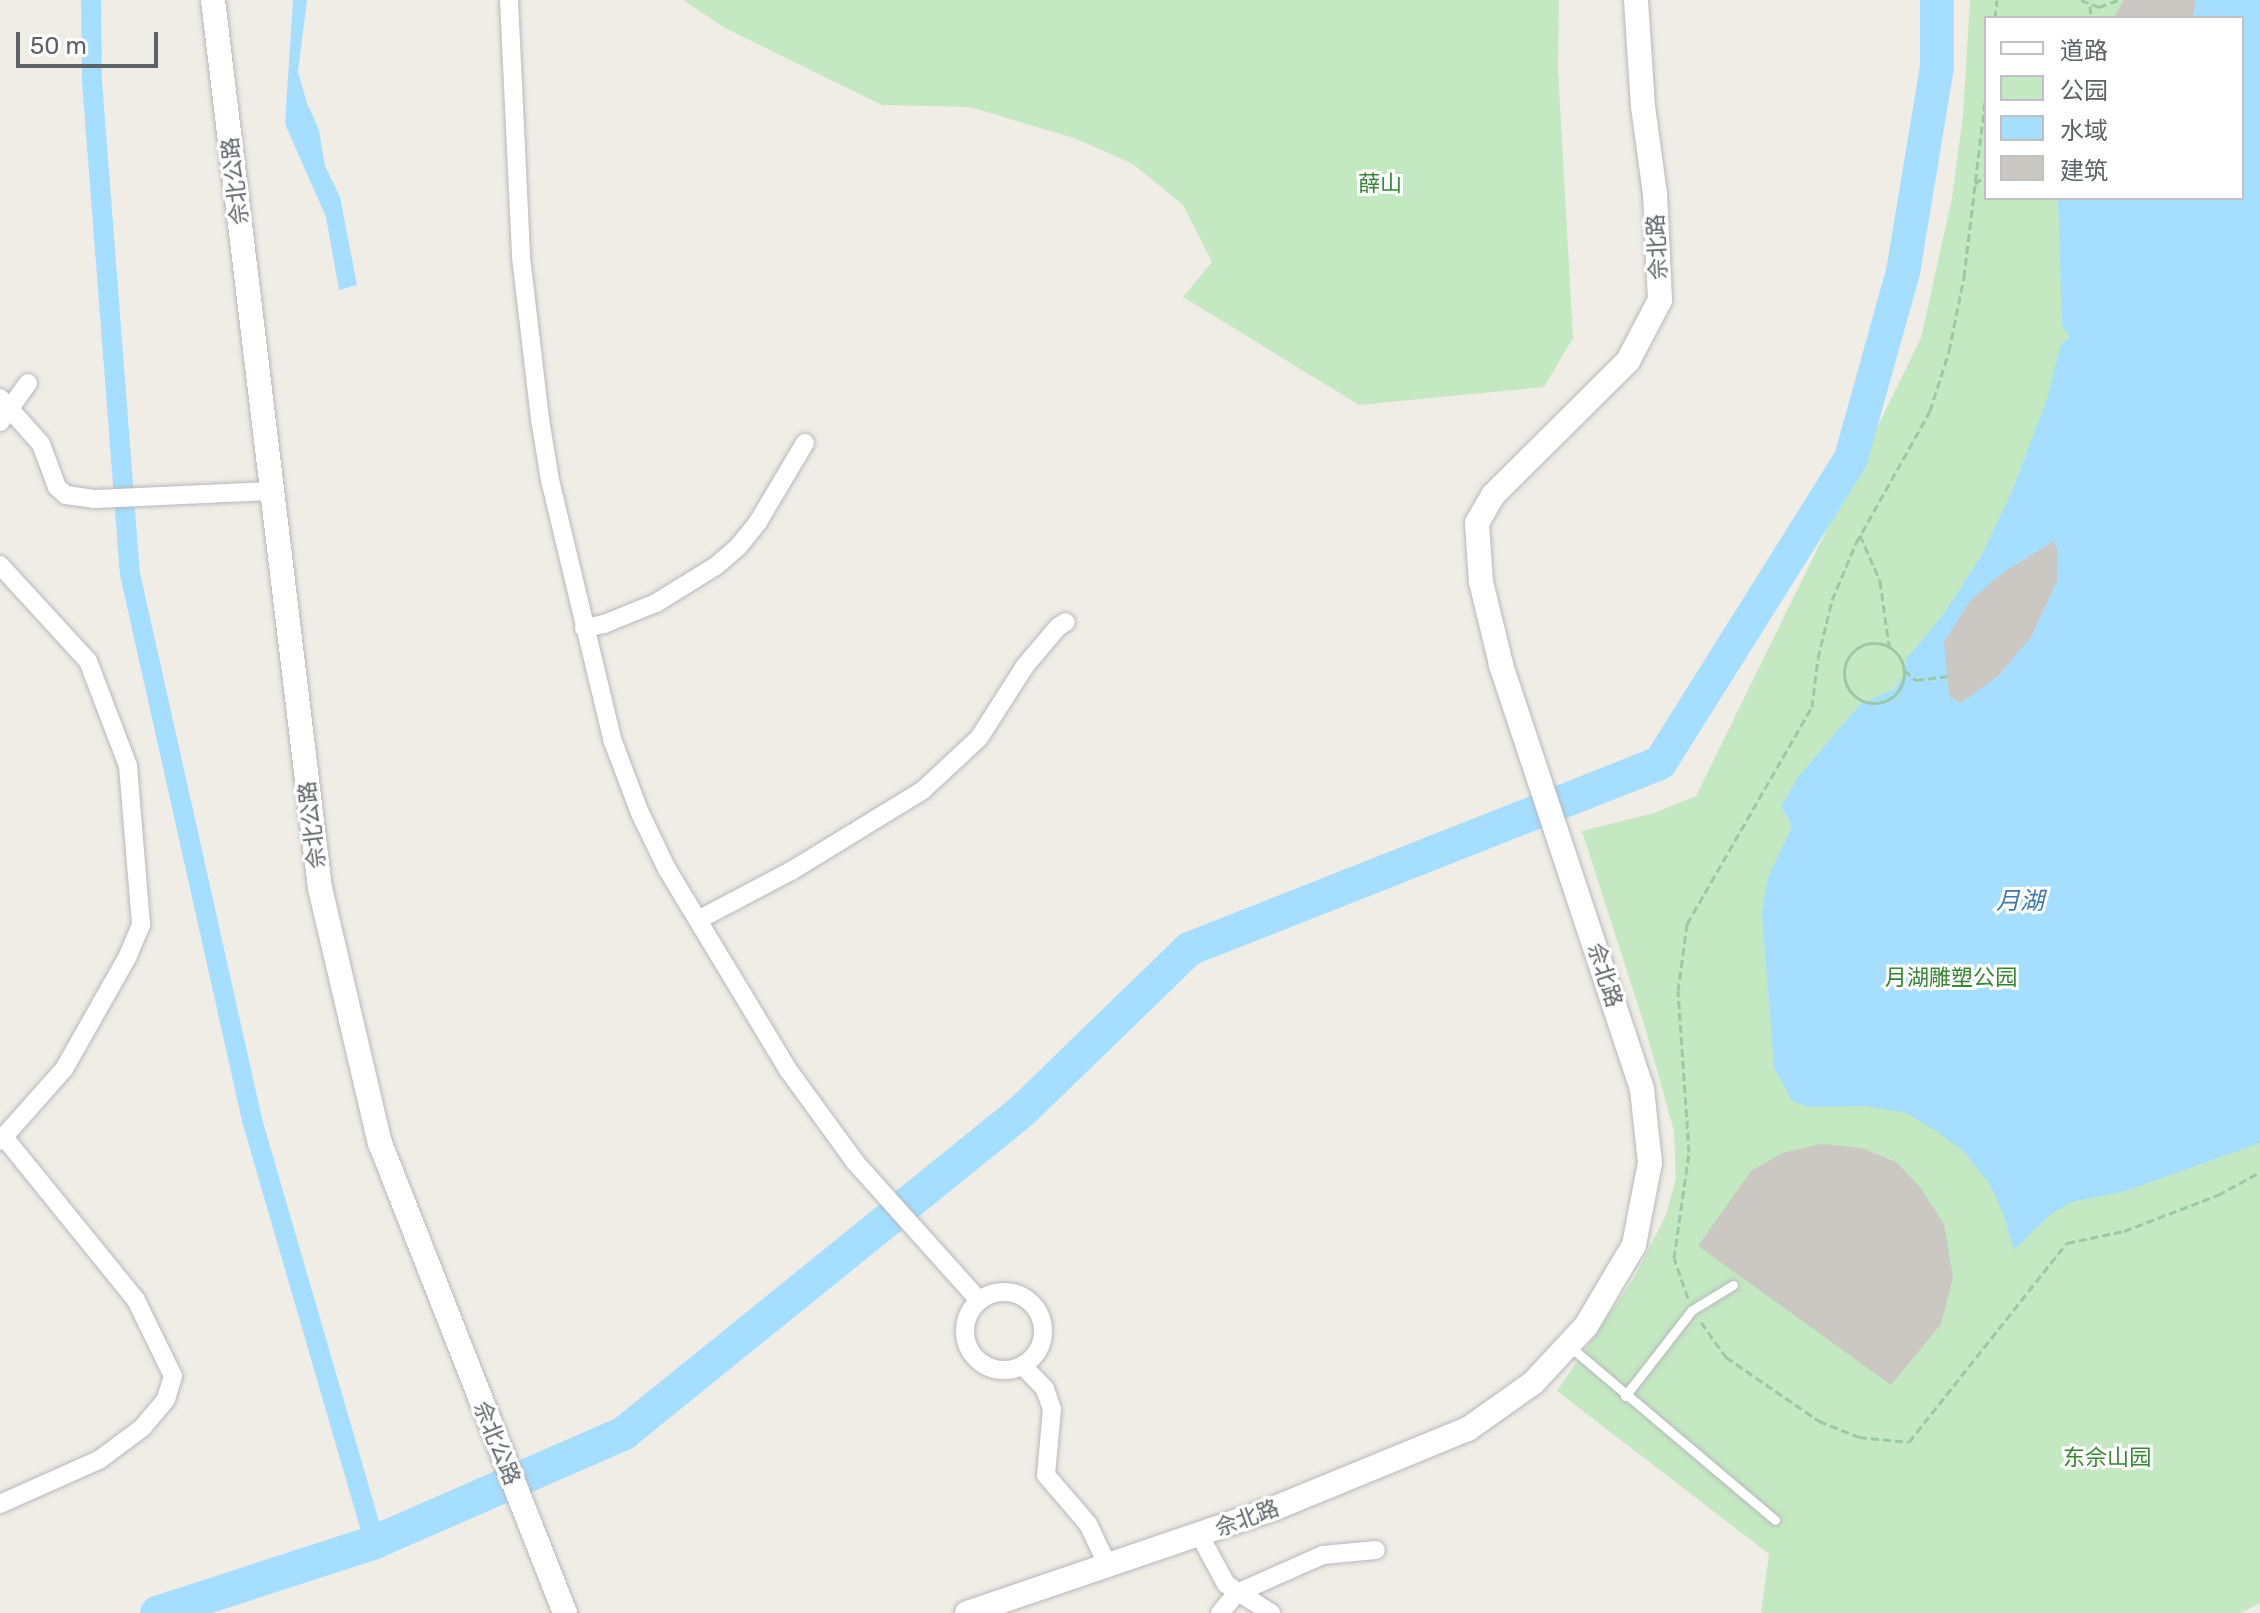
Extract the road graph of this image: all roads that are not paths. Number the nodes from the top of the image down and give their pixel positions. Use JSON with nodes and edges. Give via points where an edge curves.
{"nodes":[{"id":1,"x":213,"y":0,"type":"edge"},
{"id":2,"x":509,"y":0,"type":"edge"},
{"id":3,"x":1636,"y":0,"type":"edge"},
{"id":4,"x":28,"y":383,"type":"dead end"},
{"id":5,"x":3,"y":410,"type":"edge"},
{"id":6,"x":805,"y":443,"type":"dead end"},
{"id":7,"x":272,"y":491,"type":"junction"},
{"id":8,"x":0,"y":565,"type":"edge"},
{"id":9,"x":1066,"y":622,"type":"dead end"},
{"id":10,"x":584,"y":628,"type":"junction"},
{"id":11,"x":698,"y":920,"type":"junction"},
{"id":12,"x":2,"y":1139,"type":"edge"},
{"id":13,"x":1733,"y":1285,"type":"dead end"},
{"id":14,"x":979,"y":1300,"type":"junction"},
{"id":15,"x":1568,"y":1345,"type":"junction"},
{"id":16,"x":1023,"y":1366,"type":"junction"},
{"id":17,"x":1625,"y":1396,"type":"junction"},
{"id":18,"x":0,"y":1504,"type":"edge"},
{"id":19,"x":1775,"y":1520,"type":"dead end"},
{"id":20,"x":1199,"y":1534,"type":"junction"},
{"id":21,"x":1376,"y":1550,"type":"dead end"},
{"id":22,"x":1108,"y":1566,"type":"junction"},
{"id":23,"x":1237,"y":1593,"type":"junction"},
{"id":24,"x":565,"y":1613,"type":"edge"},
{"id":25,"x":967,"y":1613,"type":"edge"},
{"id":26,"x":1220,"y":1613,"type":"edge"},
{"id":27,"x":1271,"y":1613,"type":"edge"}],
"edges":[{"from":1,"to":7,"type":"main road","name":"佘北公路"},
{"from":2,"to":10,"type":"street","via":[[526,315],[550,480]]},
{"from":3,"to":15,"type":"main road","name":"佘北路","via":[[1660,300],[1628,361],[1493,495],[1477,523],[1481,582],[1501,664],[1642,1089],[1650,1163],[1634,1245],[1586,1326]]},
{"from":4,"to":5,"type":"street"},
{"from":5,"to":7,"type":"street","via":[[41,444],[57,487],[66,495],[94,499]]},
{"from":6,"to":10,"type":"street","via":[[738,547],[685,587],[627,615]]},
{"from":7,"to":24,"type":"main road","name":"佘北公路","via":[[324,903],[380,1143]]},
{"from":8,"to":12,"type":"street","via":[[88,661],[128,766],[141,925],[64,1069]]},
{"from":9,"to":11,"type":"street","via":[[1025,666],[960,760],[923,790]]},
{"from":10,"to":11,"type":"street","via":[[612,739],[640,813]]},
{"from":11,"to":14,"type":"street","via":[[789,1071],[855,1162]]},
{"from":12,"to":18,"type":"street","via":[[136,1300],[173,1376],[166,1399],[142,1428],[99,1460]]},
{"from":13,"to":17,"type":"lane","via":[[1692,1310]]},
{"from":14,"to":16,"type":"street","via":[[967,1316],[967,1346],[978,1361],[994,1369]]},
{"from":14,"to":16,"type":"street","via":[[1013,1292],[1031,1302],[1043,1324],[1042,1343]]},
{"from":15,"to":17,"type":"lane"},
{"from":15,"to":20,"type":"main road","name":"佘北路","via":[[1533,1383],[1468,1429]]},
{"from":16,"to":22,"type":"street","via":[[1045,1389],[1052,1409],[1046,1475],[1088,1524]]},
{"from":17,"to":19,"type":"lane"},
{"from":20,"to":22,"type":"main road","name":"佘北路"},
{"from":20,"to":23,"type":"street","via":[[1226,1584]]},
{"from":21,"to":23,"type":"street","via":[[1323,1555]]},
{"from":22,"to":25,"type":"main road","name":"佘北路"},
{"from":23,"to":26,"type":"street"},
{"from":23,"to":27,"type":"street"}]}
